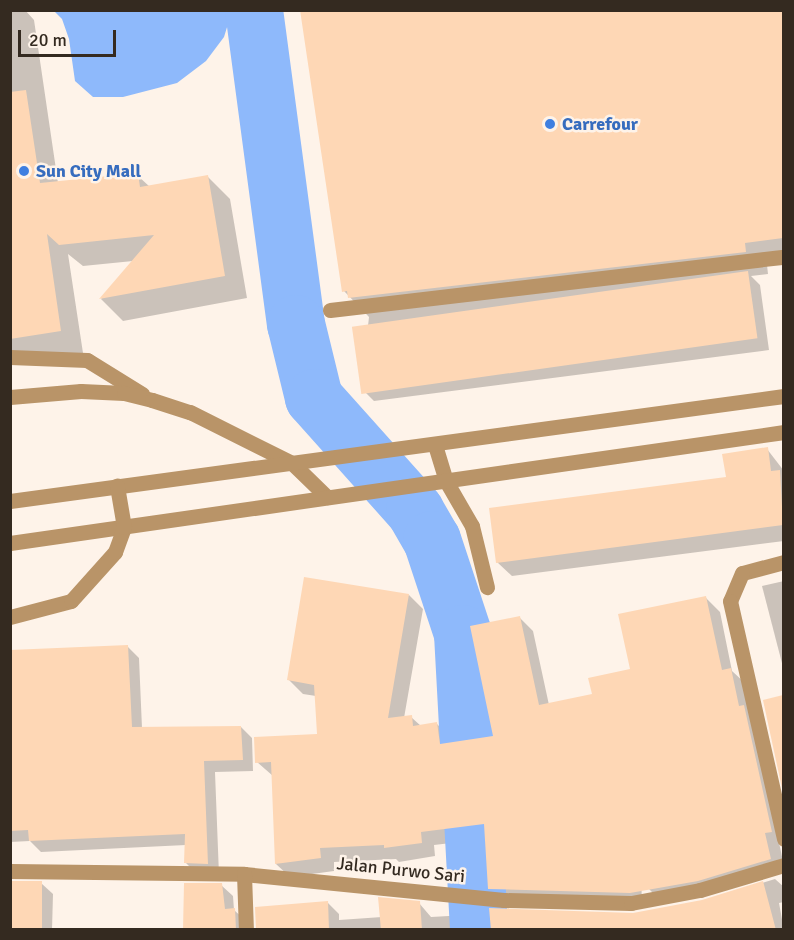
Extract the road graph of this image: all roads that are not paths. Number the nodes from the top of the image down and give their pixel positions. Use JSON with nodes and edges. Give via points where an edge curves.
{"nodes":[{"id":1,"x":783,"y":256,"type":"edge"},
{"id":2,"x":330,"y":310,"type":"dead end"},
{"id":3,"x":10,"y":357,"type":"edge"},
{"id":4,"x":783,"y":396,"type":"edge"},
{"id":5,"x":10,"y":398,"type":"edge"},
{"id":6,"x":152,"y":400,"type":"junction"},
{"id":7,"x":783,"y":432,"type":"edge"},
{"id":8,"x":435,"y":445,"type":"junction"},
{"id":9,"x":292,"y":463,"type":"junction"},
{"id":10,"x":446,"y":481,"type":"junction"},
{"id":11,"x":117,"y":486,"type":"junction"},
{"id":12,"x":327,"y":497,"type":"junction"},
{"id":13,"x":10,"y":501,"type":"edge"},
{"id":14,"x":124,"y":527,"type":"junction"},
{"id":15,"x":10,"y":543,"type":"edge"},
{"id":16,"x":783,"y":562,"type":"edge"},
{"id":17,"x":487,"y":587,"type":"dead end"},
{"id":18,"x":10,"y":617,"type":"edge"},
{"id":19,"x":783,"y":839,"type":"edge"},
{"id":20,"x":783,"y":865,"type":"edge"},
{"id":21,"x":10,"y":871,"type":"edge"},
{"id":22,"x":244,"y":874,"type":"junction"},
{"id":23,"x":246,"y":930,"type":"edge"}],
"edges":[{"from":1,"to":2,"type":"street"},
{"from":3,"to":6,"type":"street","via":[[87,360]]},
{"from":4,"to":8,"type":"street"},
{"from":5,"to":6,"type":"street","via":[[81,392],[124,393]]},
{"from":6,"to":9,"type":"street","via":[[190,412]]},
{"from":7,"to":10,"type":"street"},
{"from":8,"to":9,"type":"street"},
{"from":8,"to":10,"type":"street"},
{"from":9,"to":11,"type":"street"},
{"from":9,"to":12,"type":"street"},
{"from":10,"to":12,"type":"street"},
{"from":10,"to":17,"type":"street","via":[[472,526]]},
{"from":11,"to":13,"type":"street"},
{"from":11,"to":14,"type":"street"},
{"from":12,"to":14,"type":"street"},
{"from":14,"to":15,"type":"street"},
{"from":14,"to":18,"type":"street","via":[[116,552],[71,601]]},
{"from":16,"to":19,"type":"street","via":[[742,573],[730,601]]},
{"from":20,"to":22,"type":"street","name":"Jalan Purwo Sari","via":[[700,890],[631,903],[504,900]]},
{"from":21,"to":22,"type":"street","name":"Jalan Purwo Sari"},
{"from":22,"to":23,"type":"street"}]}
